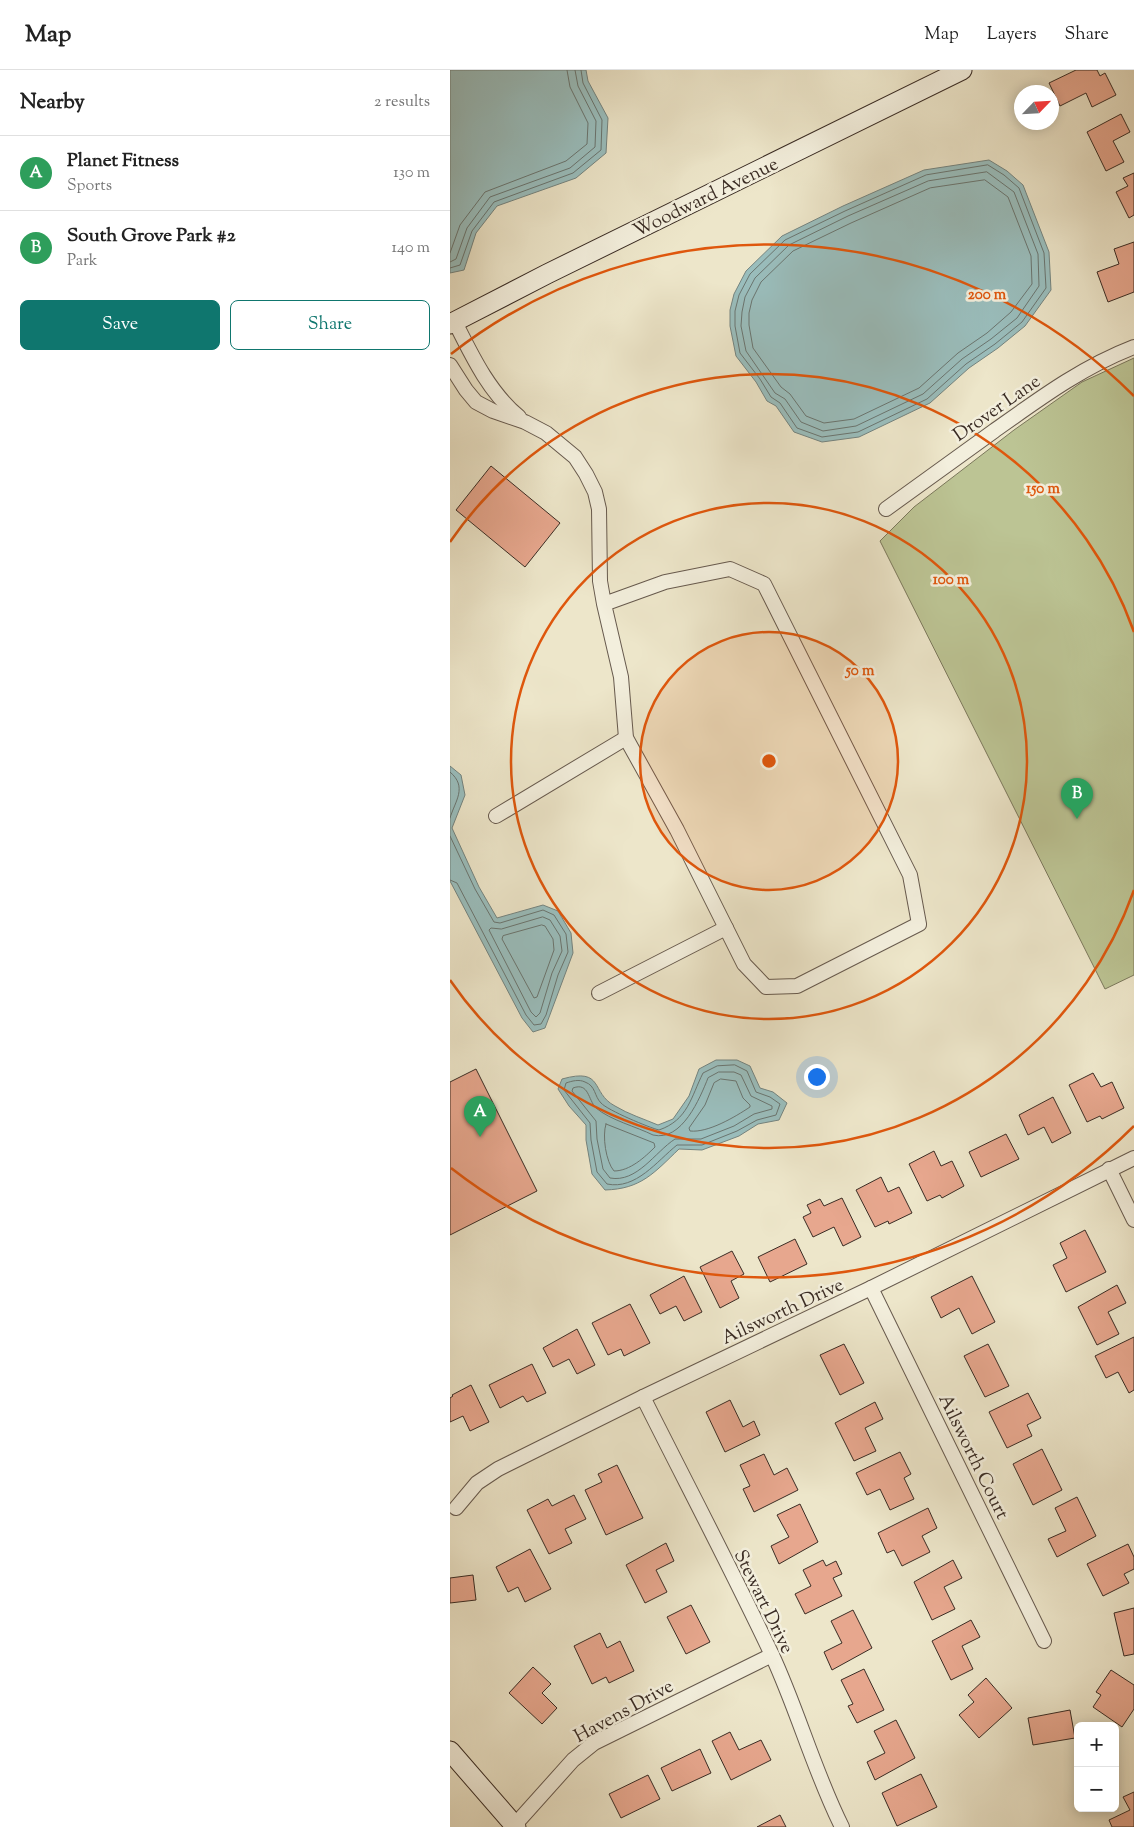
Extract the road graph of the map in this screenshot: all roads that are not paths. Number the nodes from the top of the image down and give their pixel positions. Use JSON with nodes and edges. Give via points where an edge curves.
{"nodes":[{"id":1,"x":962,"y":70,"type":"edge"},
{"id":2,"x":452,"y":323,"type":"edge"},
{"id":3,"x":1134,"y":347,"type":"edge"},
{"id":4,"x":450,"y":364,"type":"edge"},
{"id":5,"x":525,"y":422,"type":"junction"},
{"id":6,"x":886,"y":509,"type":"dead end"},
{"id":7,"x":604,"y":604,"type":"junction"},
{"id":8,"x":626,"y":738,"type":"junction"},
{"id":9,"x":496,"y":816,"type":"dead end"},
{"id":10,"x":726,"y":928,"type":"junction"},
{"id":11,"x":599,"y":993,"type":"dead end"},
{"id":12,"x":1134,"y":1158,"type":"edge"},
{"id":13,"x":1109,"y":1169,"type":"junction"},
{"id":14,"x":1134,"y":1220,"type":"edge"},
{"id":15,"x":871,"y":1288,"type":"junction"},
{"id":16,"x":643,"y":1397,"type":"junction"},
{"id":17,"x":456,"y":1508,"type":"dead end"},
{"id":18,"x":1044,"y":1641,"type":"dead end"},
{"id":19,"x":772,"y":1655,"type":"junction"},
{"id":20,"x":450,"y":1750,"type":"edge"},
{"id":21,"x":515,"y":1826,"type":"edge"},
{"id":22,"x":842,"y":1827,"type":"edge"}],
"edges":[{"from":1,"to":2,"type":"main road","name":"Woodward Avenue"},
{"from":2,"to":5,"type":"street","via":[[491,387]]},
{"from":3,"to":6,"type":"street","name":"Drover Lane","via":[[1100,361],[1068,380]]},
{"from":4,"to":5,"type":"street","via":[[476,402],[493,412]]},
{"from":5,"to":7,"type":"street","via":[[546,433],[575,458],[595,492],[599,509],[598,554]]},
{"from":7,"to":8,"type":"street","via":[[621,677]]},
{"from":7,"to":10,"type":"street","via":[[665,582],[730,569],[764,584],[910,875],[919,924],[797,986],[766,987],[744,964]]},
{"from":8,"to":9,"type":"street"},
{"from":8,"to":10,"type":"street"},
{"from":10,"to":11,"type":"street"},
{"from":12,"to":13,"type":"street","name":"Ailsworth Drive"},
{"from":13,"to":14,"type":"street"},
{"from":13,"to":15,"type":"street","name":"Ailsworth Drive"},
{"from":15,"to":16,"type":"street","name":"Ailsworth Drive"},
{"from":15,"to":18,"type":"street","name":"Ailsworth Court"},
{"from":16,"to":17,"type":"street","name":"Ailsworth Drive","via":[[498,1469],[477,1483]]},
{"from":16,"to":19,"type":"street","name":"Stewart Drive"},
{"from":19,"to":21,"type":"street","name":"Havens Drive","via":[[594,1744],[573,1760]]},
{"from":19,"to":22,"type":"street","name":"Stewart Drive","via":[[797,1713],[826,1796]]},
{"from":20,"to":21,"type":"main road"}]}
